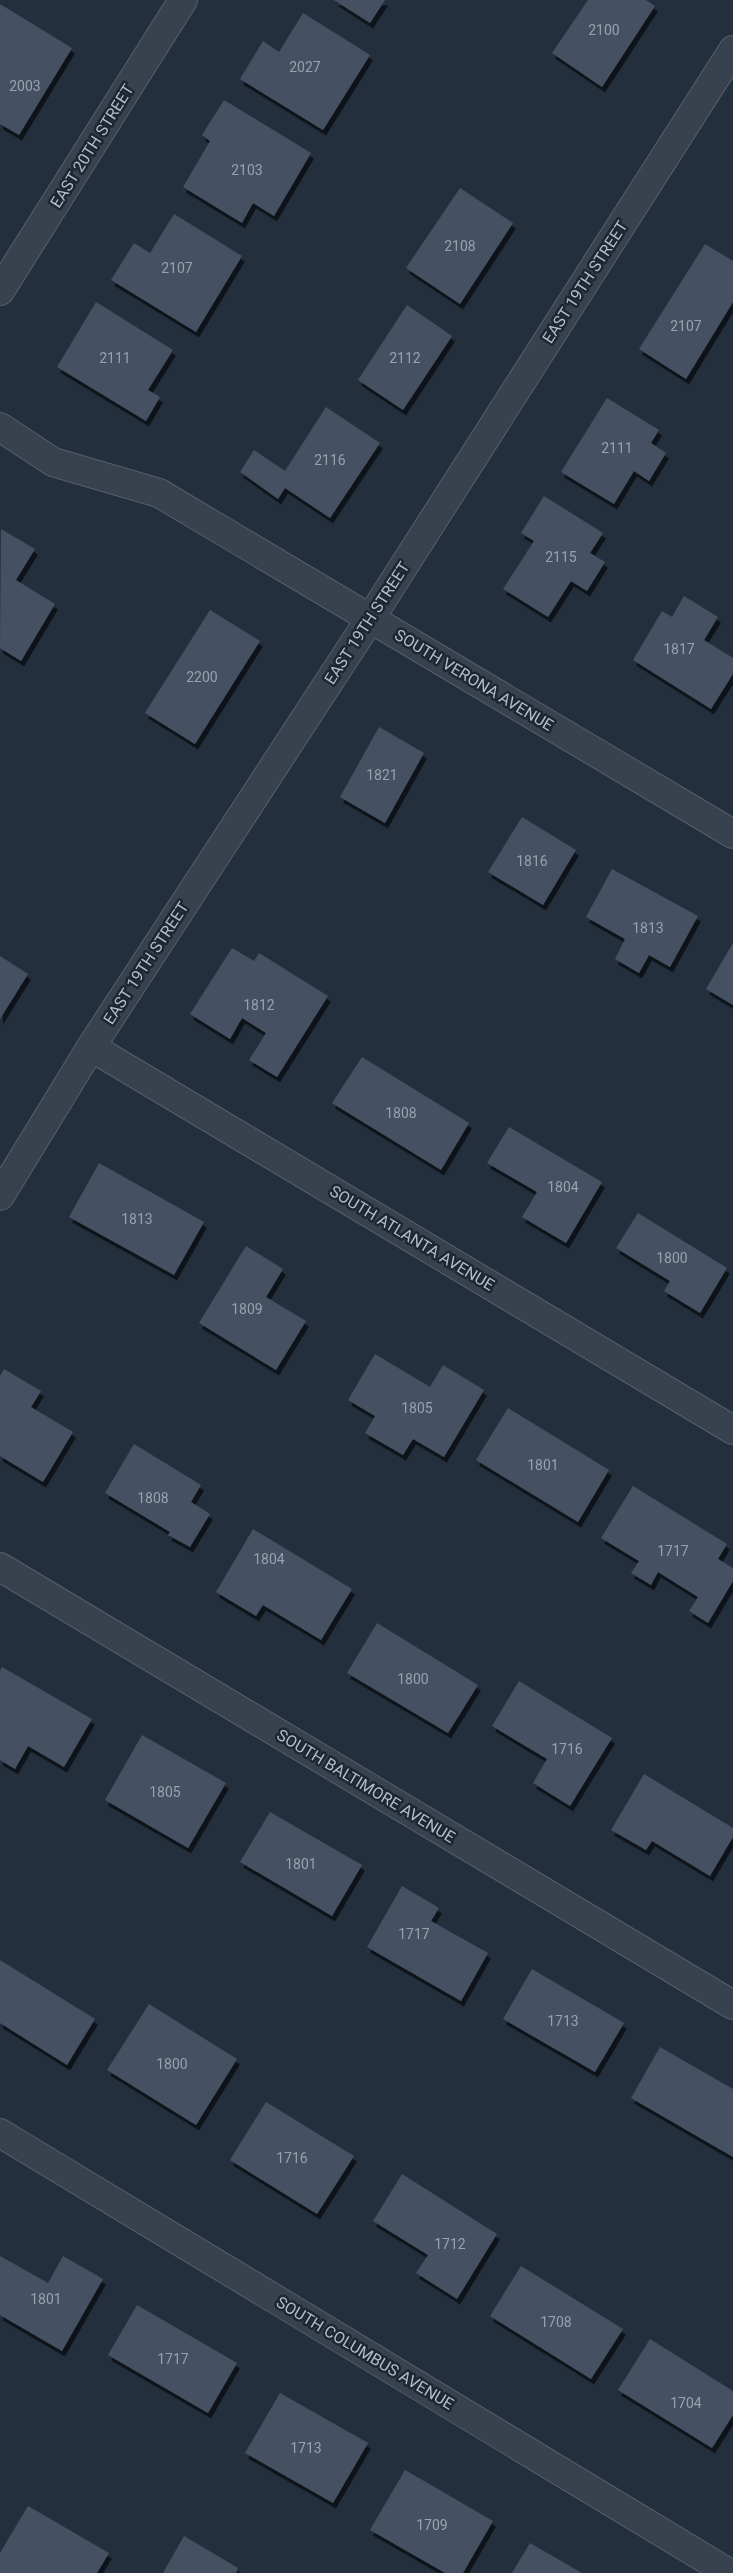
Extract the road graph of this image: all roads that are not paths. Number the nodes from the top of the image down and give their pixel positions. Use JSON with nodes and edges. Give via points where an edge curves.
{"nodes":[{"id":1,"x":174,"y":3,"type":"edge"},
{"id":2,"x":733,"y":50,"type":"edge"},
{"id":3,"x":0,"y":291,"type":"edge"},
{"id":4,"x":0,"y":426,"type":"edge"},
{"id":5,"x":370,"y":619,"type":"junction"},
{"id":6,"x":733,"y":834,"type":"edge"},
{"id":7,"x":91,"y":1046,"type":"junction"},
{"id":8,"x":0,"y":1196,"type":"edge"},
{"id":9,"x":733,"y":1430,"type":"edge"},
{"id":10,"x":0,"y":1567,"type":"edge"},
{"id":11,"x":733,"y":2005,"type":"edge"},
{"id":12,"x":0,"y":2133,"type":"edge"},
{"id":13,"x":729,"y":2573,"type":"edge"}],
"edges":[{"from":1,"to":3,"type":"street","name":"EAST 20TH STREET"},
{"from":2,"to":5,"type":"street","name":"EAST 19TH STREET"},
{"from":4,"to":5,"type":"street","name":"SOUTH VERONA AVENUE","via":[[53,462],[159,493]]},
{"from":5,"to":6,"type":"street","name":"SOUTH VERONA AVENUE"},
{"from":5,"to":7,"type":"street","name":"EAST 19TH STREET"},
{"from":7,"to":8,"type":"street","name":"EAST 19TH STREET"},
{"from":7,"to":9,"type":"street","name":"SOUTH ATLANTA AVENUE"},
{"from":10,"to":11,"type":"street","name":"SOUTH BALTIMORE AVENUE"},
{"from":12,"to":13,"type":"street","name":"SOUTH COLUMBUS AVENUE"}]}
